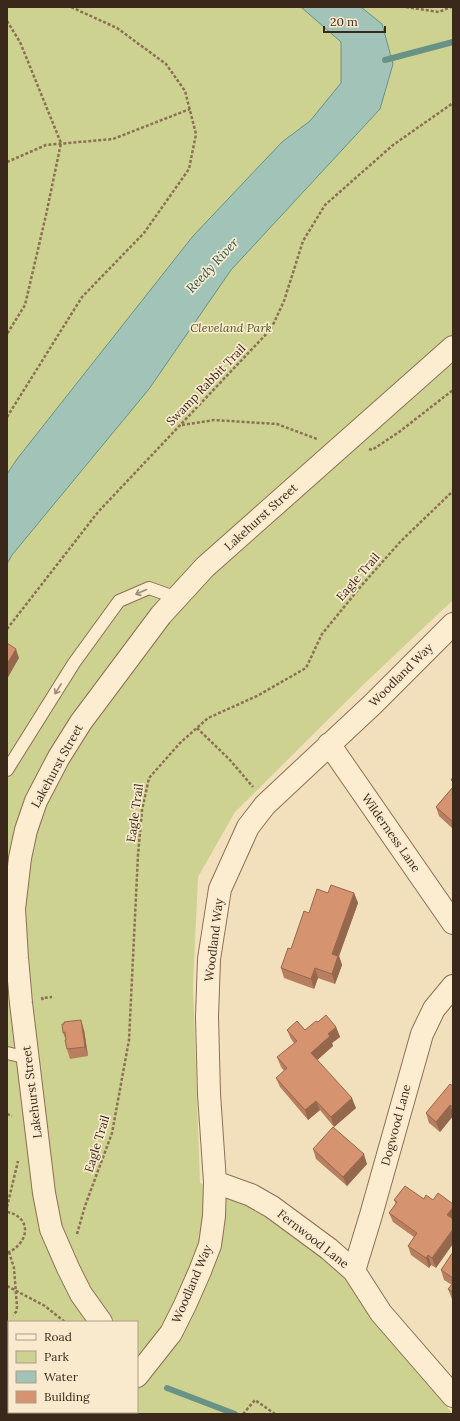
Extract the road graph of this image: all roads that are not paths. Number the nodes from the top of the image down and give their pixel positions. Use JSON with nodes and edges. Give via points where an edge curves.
{"nodes":[{"id":1,"x":453,"y":346,"type":"edge"},
{"id":2,"x":177,"y":598,"type":"junction"},
{"id":3,"x":453,"y":624,"type":"edge"},
{"id":4,"x":329,"y":744,"type":"junction"},
{"id":5,"x":7,"y":770,"type":"edge"},
{"id":6,"x":453,"y":923,"type":"edge"},
{"id":7,"x":453,"y":986,"type":"edge"},
{"id":8,"x":17,"y":1055,"type":"edge"},
{"id":9,"x":215,"y":1182,"type":"junction"},
{"id":10,"x":354,"y":1271,"type":"junction"},
{"id":11,"x":100,"y":1321,"type":"edge"},
{"id":12,"x":139,"y":1370,"type":"edge"},
{"id":13,"x":453,"y":1396,"type":"edge"}],
"edges":[{"from":1,"to":2,"type":"street","name":"Lakehurst Street","via":[[205,568]]},
{"from":2,"to":5,"type":"lane","one_way":true,"via":[[149,588],[119,601],[74,663]]},
{"from":2,"to":8,"type":"street","name":"Lakehurst Street","via":[[156,621],[80,722],[36,802],[26,830],[14,909]]},
{"from":3,"to":4,"type":"street","name":"Woodland Way"},
{"from":4,"to":6,"type":"street","name":"Wilderness Lane"},
{"from":4,"to":9,"type":"street","name":"Woodland Way","via":[[267,803],[248,826],[220,889],[209,959],[207,1018]]},
{"from":7,"to":10,"type":"street","name":"Dogwood Lane","via":[[434,1009],[422,1034]]},
{"from":8,"to":11,"type":"street","name":"Lakehurst Street","via":[[51,1229],[81,1294]]},
{"from":9,"to":10,"type":"street","name":"Fernwood Lane","via":[[251,1195],[272,1207],[329,1248]]},
{"from":9,"to":12,"type":"street","name":"Woodland Way","via":[[210,1245],[200,1271],[170,1333]]},
{"from":10,"to":13,"type":"street","name":"Fernwood Lane","via":[[381,1313]]}]}
